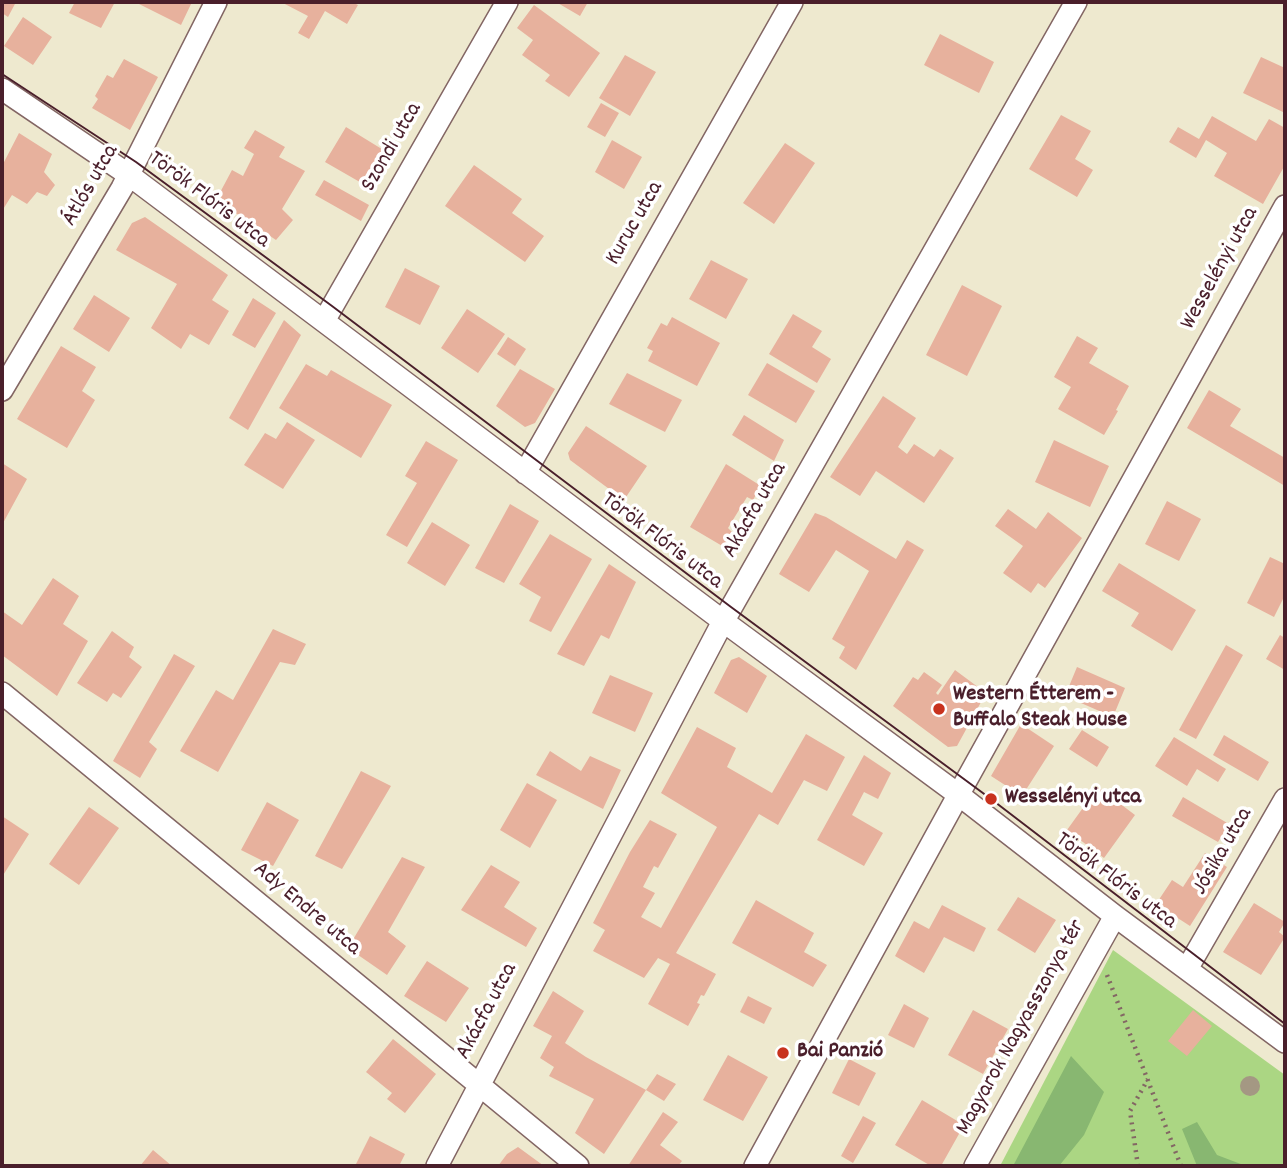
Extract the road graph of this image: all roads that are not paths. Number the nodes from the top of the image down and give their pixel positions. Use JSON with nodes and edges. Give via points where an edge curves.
{"nodes":[{"id":1,"x":216,"y":2,"type":"edge"},
{"id":2,"x":507,"y":2,"type":"edge"},
{"id":3,"x":792,"y":2,"type":"edge"},
{"id":4,"x":1076,"y":2,"type":"edge"},
{"id":5,"x":2,"y":89,"type":"edge"},
{"id":6,"x":130,"y":176,"type":"junction"},
{"id":7,"x":1285,"y":206,"type":"edge"},
{"id":8,"x":324,"y":321,"type":"junction"},
{"id":9,"x":2,"y":390,"type":"edge"},
{"id":10,"x":525,"y":473,"type":"junction"},
{"id":11,"x":723,"y":621,"type":"junction"},
{"id":12,"x":2,"y":693,"type":"edge"},
{"id":13,"x":959,"y":795,"type":"junction"},
{"id":14,"x":1285,"y":799,"type":"edge"},
{"id":15,"x":1115,"y":915,"type":"junction"},
{"id":16,"x":1187,"y":969,"type":"junction"},
{"id":17,"x":1285,"y":1042,"type":"edge"},
{"id":18,"x":479,"y":1087,"type":"junction"},
{"id":19,"x":437,"y":1166,"type":"edge"},
{"id":20,"x":578,"y":1166,"type":"edge"},
{"id":21,"x":755,"y":1166,"type":"edge"},
{"id":22,"x":975,"y":1166,"type":"edge"}],
"edges":[{"from":1,"to":6,"type":"street","name":"Átlós utca"},
{"from":2,"to":8,"type":"street","name":"Szondi utca"},
{"from":3,"to":10,"type":"street","name":"Kuruc utca"},
{"from":4,"to":11,"type":"street","name":"Akácfa utca"},
{"from":5,"to":6,"type":"street","name":"Török Flóris utca"},
{"from":6,"to":8,"type":"street","name":"Török Flóris utca"},
{"from":6,"to":9,"type":"street","name":"Átlós utca"},
{"from":7,"to":13,"type":"street","name":"Wesselényi utca"},
{"from":8,"to":10,"type":"street","name":"Török Flóris utca"},
{"from":10,"to":11,"type":"street","name":"Török Flóris utca"},
{"from":11,"to":13,"type":"street","name":"Török Flóris utca"},
{"from":11,"to":18,"type":"street","name":"Akácfa utca"},
{"from":12,"to":18,"type":"street","name":"Ady Endre utca"},
{"from":13,"to":15,"type":"street","name":"Török Flóris utca"},
{"from":13,"to":21,"type":"street","name":"Wesselényi utca"},
{"from":14,"to":16,"type":"street","name":"Jósika utca"},
{"from":15,"to":16,"type":"street","name":"Török Flóris utca"},
{"from":15,"to":22,"type":"street","name":"Magyarok Nagyasszonya tér"},
{"from":16,"to":17,"type":"street","name":"Török Flóris utca"},
{"from":18,"to":19,"type":"street","name":"Akácfa utca"},
{"from":18,"to":20,"type":"street","name":"Ady Endre utca"}]}
